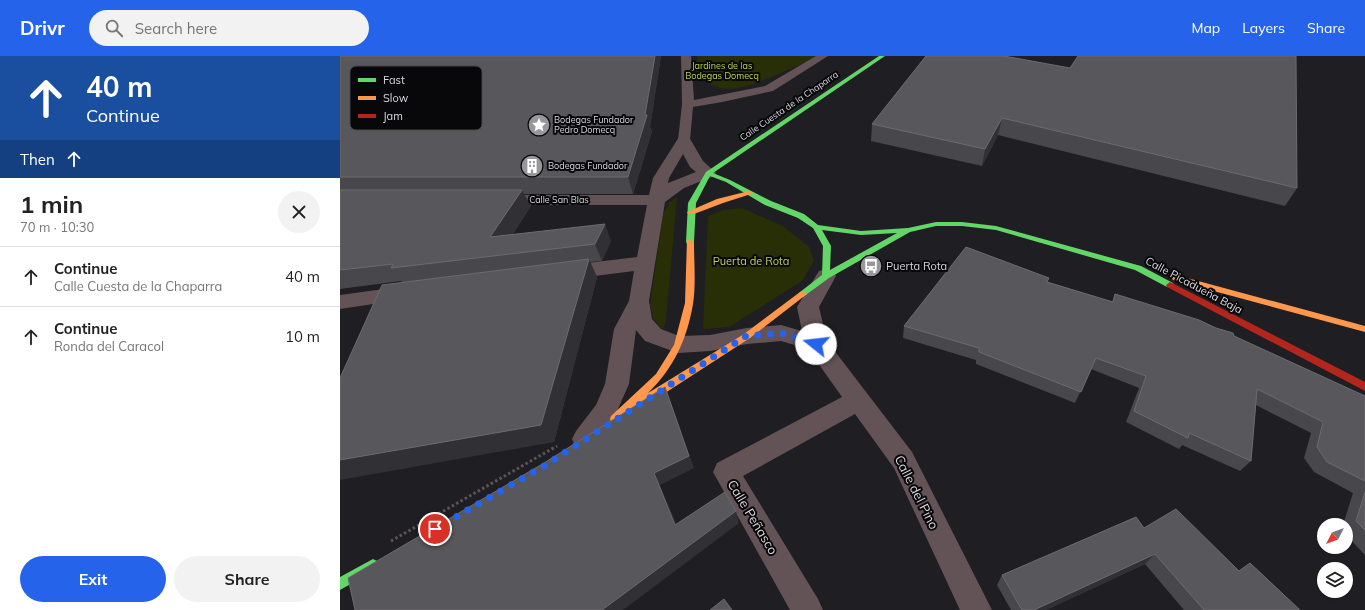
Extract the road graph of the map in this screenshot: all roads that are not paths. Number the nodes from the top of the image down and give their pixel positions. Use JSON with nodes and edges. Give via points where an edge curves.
{"nodes":[{"id":1,"x":686,"y":56,"type":"edge"},
{"id":2,"x":823,"y":56,"type":"edge"},
{"id":3,"x":882,"y":56,"type":"edge"},
{"id":4,"x":688,"y":104,"type":"junction"},
{"id":5,"x":684,"y":140,"type":"junction"},
{"id":6,"x":708,"y":173,"type":"junction"},
{"id":7,"x":749,"y":193,"type":"junction"},
{"id":8,"x":481,"y":200,"type":"edge"},
{"id":9,"x":657,"y":200,"type":"junction"},
{"id":10,"x":691,"y":212,"type":"junction"},
{"id":11,"x":816,"y":227,"type":"junction"},
{"id":12,"x":908,"y":230,"type":"junction"},
{"id":13,"x":645,"y":263,"type":"junction"},
{"id":14,"x":1138,"y":268,"type":"junction"},
{"id":15,"x":548,"y":275,"type":"edge"},
{"id":16,"x":826,"y":276,"type":"junction"},
{"id":17,"x":422,"y":291,"type":"edge"},
{"id":18,"x":382,"y":296,"type":"junction"},
{"id":19,"x":639,"y":301,"type":"junction"},
{"id":20,"x":340,"y":302,"type":"edge"},
{"id":21,"x":372,"y":317,"type":"edge"},
{"id":22,"x":1365,"y":329,"type":"edge"},
{"id":23,"x":746,"y":336,"type":"junction"},
{"id":24,"x":678,"y":344,"type":"junction"},
{"id":25,"x":816,"y":344,"type":"junction"},
{"id":26,"x":1365,"y":387,"type":"edge"},
{"id":27,"x":858,"y":400,"type":"junction"},
{"id":28,"x":615,"y":420,"type":"junction"},
{"id":29,"x":582,"y":441,"type":"joint"},
{"id":30,"x":381,"y":561,"type":"edge"},
{"id":31,"x":340,"y":584,"type":"edge"},
{"id":32,"x":807,"y":610,"type":"edge"},
{"id":33,"x":976,"y":610,"type":"edge"}],
"edges":[{"from":1,"to":4,"type":"lane"},
{"from":2,"to":4,"type":"lane","via":[[769,89]]},
{"from":3,"to":6,"type":"street","name":"Calle Cuesta de la Chaparra"},
{"from":4,"to":5,"type":"lane"},
{"from":5,"to":6,"type":"street","via":[[696,164]]},
{"from":5,"to":9,"type":"street","via":[[661,178]]},
{"from":6,"to":7,"type":"street"},
{"from":6,"to":9,"type":"street","via":[[678,184]]},
{"from":6,"to":10,"type":"street","via":[[692,203]]},
{"from":7,"to":10,"type":"street","via":[[720,200]]},
{"from":7,"to":11,"type":"street","via":[[801,216]]},
{"from":8,"to":9,"type":"street","name":"Calle San Blas"},
{"from":9,"to":13,"type":"street"},
{"from":10,"to":24,"type":"street","via":[[689,303]]},
{"from":11,"to":12,"type":"street","via":[[861,233]]},
{"from":11,"to":16,"type":"street","via":[[827,246]]},
{"from":12,"to":14,"type":"street","name":"Calle Picadueña Baja","via":[[936,224],[996,228]]},
{"from":12,"to":16,"type":"street"},
{"from":13,"to":15,"type":"street"},
{"from":13,"to":19,"type":"street"},
{"from":14,"to":22,"type":"street"},
{"from":14,"to":26,"type":"street","name":"Calle Picadueña Baja"},
{"from":16,"to":23,"type":"street"},
{"from":16,"to":25,"type":"street","via":[[808,307]]},
{"from":17,"to":18,"type":"street"},
{"from":18,"to":20,"type":"street"},
{"from":18,"to":21,"type":"street"},
{"from":19,"to":24,"type":"street","via":[[641,321],[653,335]]},
{"from":19,"to":29,"type":"street","via":[[625,329],[617,384],[605,411]]},
{"from":23,"to":24,"type":"street","via":[[710,344]]},
{"from":23,"to":25,"type":"street","via":[[781,333]]},
{"from":23,"to":28,"type":"street"},
{"from":24,"to":28,"type":"street","via":[[659,377]]},
{"from":25,"to":27,"type":"street","name":"Calle del Pino"},
{"from":27,"to":32,"type":"street","name":"Calle Peñasco","via":[[726,472]]},
{"from":27,"to":33,"type":"street","name":"Calle del Pino","via":[[904,460]]},
{"from":28,"to":29,"type":"street"},
{"from":30,"to":31,"type":"street"}]}
